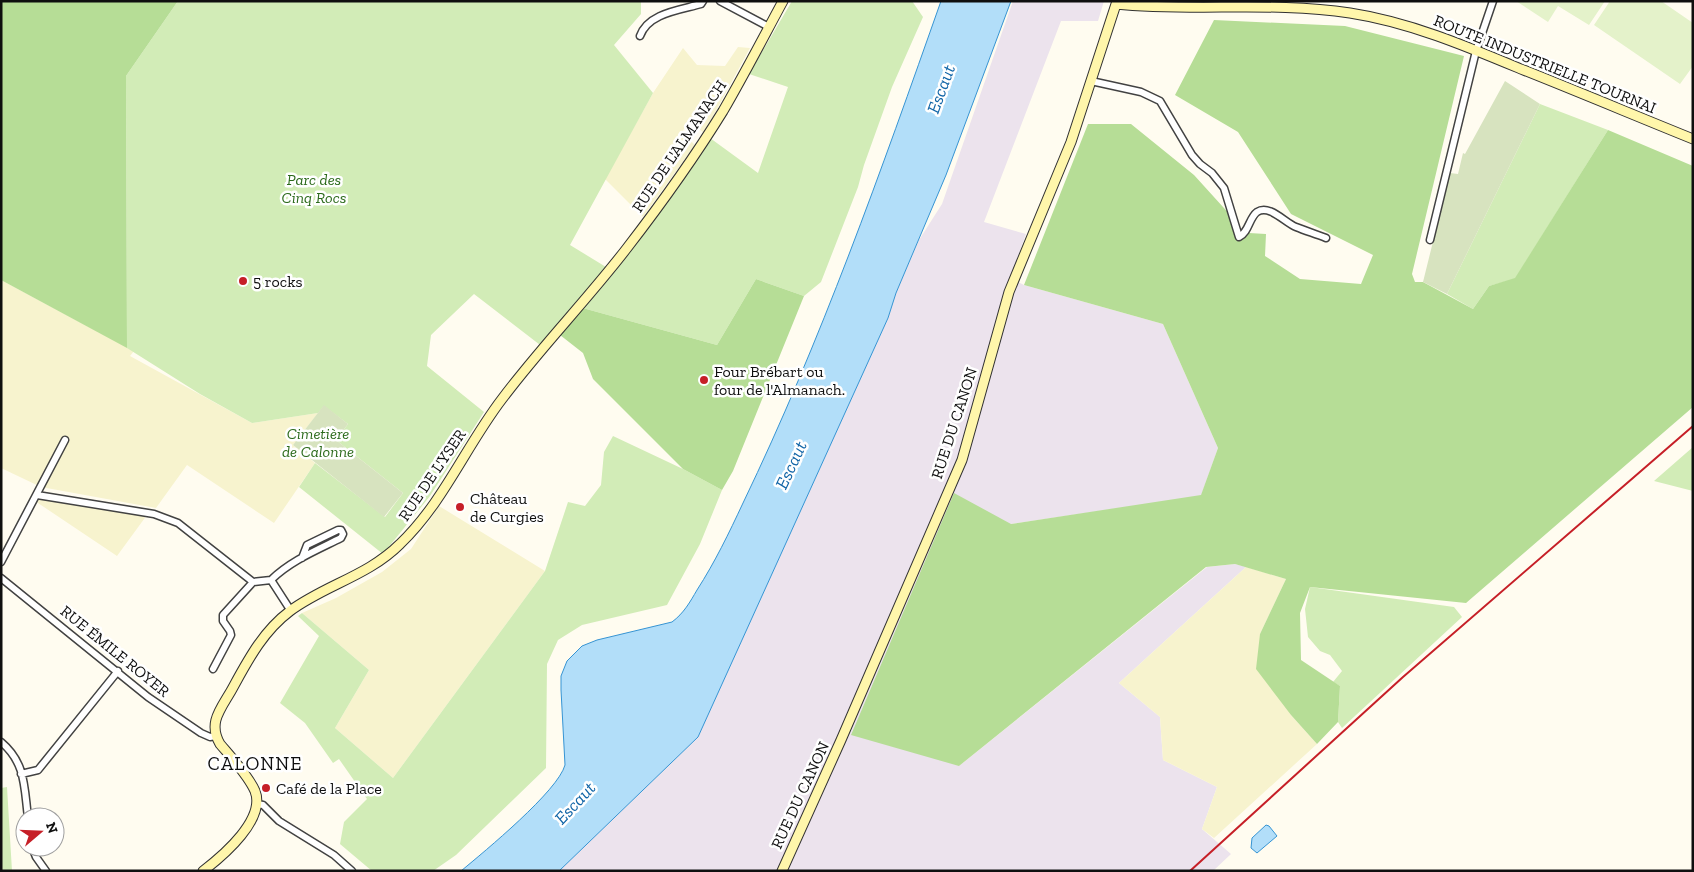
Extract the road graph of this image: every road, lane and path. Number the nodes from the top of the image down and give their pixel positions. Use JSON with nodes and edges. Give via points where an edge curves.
{"nodes":[{"id":1,"x":703,"y":1,"type":"edge"},
{"id":2,"x":720,"y":1,"type":"edge"},
{"id":3,"x":783,"y":1,"type":"edge"},
{"id":4,"x":1493,"y":1,"type":"edge"},
{"id":5,"x":1116,"y":3,"type":"edge"},
{"id":6,"x":1143,"y":4,"type":"edge"},
{"id":7,"x":769,"y":27,"type":"junction"},
{"id":8,"x":640,"y":36,"type":"dead end"},
{"id":9,"x":1476,"y":51,"type":"junction"},
{"id":10,"x":1091,"y":81,"type":"junction"},
{"id":11,"x":1693,"y":139,"type":"edge"},
{"id":12,"x":1326,"y":238,"type":"dead end"},
{"id":13,"x":1430,"y":240,"type":"dead end"},
{"id":14,"x":586,"y":298,"type":"joint"},
{"id":15,"x":65,"y":440,"type":"dead end"},
{"id":16,"x":37,"y":495,"type":"junction"},
{"id":17,"x":302,"y":558,"type":"junction"},
{"id":18,"x":1,"y":562,"type":"edge"},
{"id":19,"x":1,"y":578,"type":"edge"},
{"id":20,"x":271,"y":580,"type":"junction"},
{"id":21,"x":253,"y":582,"type":"junction"},
{"id":22,"x":291,"y":611,"type":"junction"},
{"id":23,"x":213,"y":669,"type":"dead end"},
{"id":24,"x":118,"y":671,"type":"junction"},
{"id":25,"x":216,"y":736,"type":"junction"},
{"id":26,"x":1,"y":742,"type":"edge"},
{"id":27,"x":21,"y":774,"type":"junction"},
{"id":28,"x":257,"y":804,"type":"junction"},
{"id":29,"x":26,"y":807,"type":"edge"},
{"id":30,"x":36,"y":857,"type":"edge"},
{"id":31,"x":46,"y":871,"type":"edge"},
{"id":32,"x":204,"y":871,"type":"edge"},
{"id":33,"x":352,"y":871,"type":"edge"},
{"id":34,"x":782,"y":871,"type":"edge"}],
"edges":[{"from":1,"to":8,"type":"street","via":[[659,17],[649,23]]},
{"from":2,"to":7,"type":"street"},
{"from":3,"to":7,"type":"main road","name":"RUE DE L'ALMANACH"},
{"from":4,"to":9,"type":"street"},
{"from":5,"to":6,"type":"main road","name":"ROUTE INDUSTRIELLE TOURNAI"},
{"from":5,"to":10,"type":"main road","name":"RUE DU CANON"},
{"from":6,"to":9,"type":"main road","name":"ROUTE INDUSTRIELLE TOURNAI","via":[[1304,8],[1350,13],[1386,20]]},
{"from":7,"to":14,"type":"main road","name":"RUE DE L'ALMANACH","via":[[690,162],[626,250]]},
{"from":9,"to":11,"type":"main road","name":"ROUTE INDUSTRIELLE TOURNAI"},
{"from":9,"to":13,"type":"street"},
{"from":10,"to":12,"type":"street","via":[[1141,92],[1160,100],[1192,155],[1224,188],[1239,237],[1256,213],[1267,210],[1294,227]]},
{"from":10,"to":34,"type":"main road","name":"RUE DU CANON","via":[[1071,142],[1009,292],[962,460]]},
{"from":14,"to":22,"type":"main road","name":"RUE DE L'YSER","via":[[502,399],[438,498],[411,533],[372,567]]},
{"from":15,"to":16,"type":"street"},
{"from":16,"to":18,"type":"street"},
{"from":16,"to":21,"type":"street","via":[[167,518],[178,523]]},
{"from":17,"to":17,"type":"street","via":[[341,538],[341,530],[307,545]]},
{"from":17,"to":20,"type":"street","via":[[282,569]]},
{"from":19,"to":24,"type":"street","name":"RUE ÉMILE ROYER"},
{"from":20,"to":21,"type":"street"},
{"from":20,"to":22,"type":"street"},
{"from":21,"to":23,"type":"street","via":[[223,615],[231,635]]},
{"from":22,"to":25,"type":"main road","name":"RUE DE L'YSER","via":[[254,650],[218,714]]},
{"from":24,"to":25,"type":"street","name":"RUE ÉMILE ROYER","via":[[148,697],[201,734]]},
{"from":24,"to":27,"type":"street","via":[[38,770]]},
{"from":25,"to":28,"type":"main road","via":[[251,784]]},
{"from":26,"to":27,"type":"street","via":[[19,763]]},
{"from":27,"to":29,"type":"street"},
{"from":28,"to":32,"type":"main road","via":[[251,822],[228,850]]},
{"from":28,"to":33,"type":"street","via":[[263,804],[279,822],[334,855]]},
{"from":30,"to":31,"type":"street"}]}
